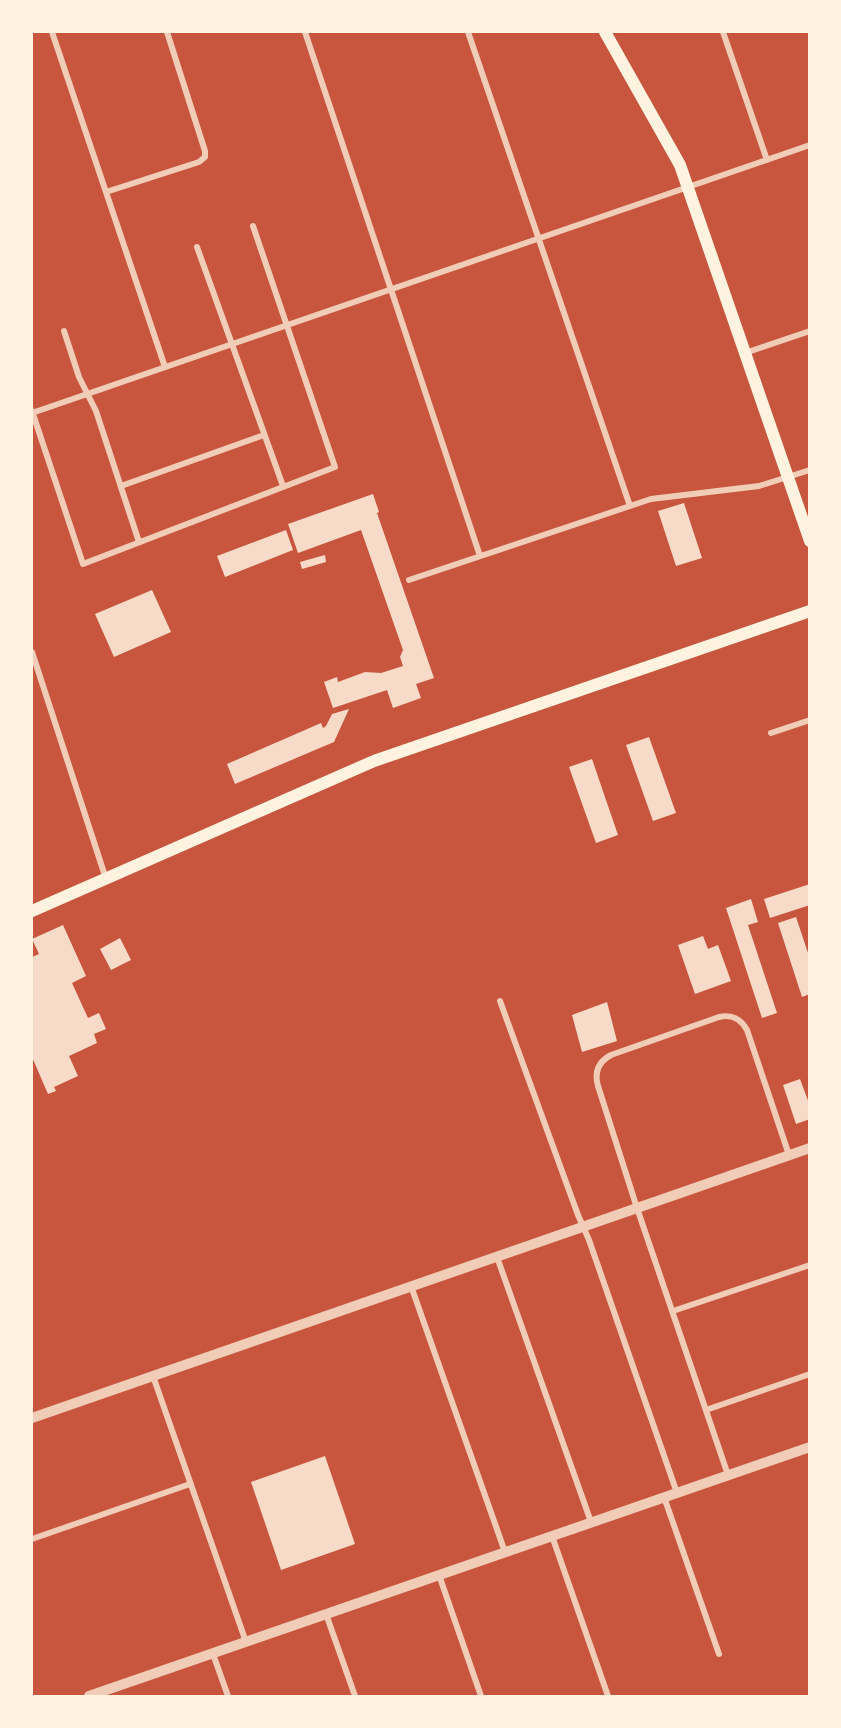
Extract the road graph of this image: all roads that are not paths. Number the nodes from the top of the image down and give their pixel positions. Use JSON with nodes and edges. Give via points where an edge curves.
{"nodes":[{"id":1,"x":52,"y":32,"type":"edge"},
{"id":2,"x":166,"y":32,"type":"edge"},
{"id":3,"x":305,"y":32,"type":"edge"},
{"id":4,"x":468,"y":32,"type":"edge"},
{"id":5,"x":605,"y":32,"type":"edge"},
{"id":6,"x":723,"y":32,"type":"edge"},
{"id":7,"x":810,"y":145,"type":"edge"},
{"id":8,"x":767,"y":160,"type":"junction"},
{"id":9,"x":689,"y":188,"type":"junction"},
{"id":10,"x":106,"y":192,"type":"junction"},
{"id":11,"x":253,"y":225,"type":"dead end"},
{"id":12,"x":538,"y":239,"type":"junction"},
{"id":13,"x":197,"y":247,"type":"dead end"},
{"id":14,"x":392,"y":290,"type":"junction"},
{"id":15,"x":288,"y":325,"type":"junction"},
{"id":16,"x":64,"y":331,"type":"dead end"},
{"id":17,"x":810,"y":331,"type":"edge"},
{"id":18,"x":232,"y":344,"type":"junction"},
{"id":19,"x":745,"y":353,"type":"junction"},
{"id":20,"x":165,"y":367,"type":"junction"},
{"id":21,"x":87,"y":394,"type":"junction"},
{"id":22,"x":32,"y":412,"type":"edge"},
{"id":23,"x":264,"y":435,"type":"junction"},
{"id":24,"x":810,"y":470,"type":"edge"},
{"id":25,"x":788,"y":477,"type":"junction"},
{"id":26,"x":121,"y":486,"type":"junction"},
{"id":27,"x":283,"y":486,"type":"junction"},
{"id":28,"x":630,"y":506,"type":"junction"},
{"id":29,"x":810,"y":541,"type":"edge"},
{"id":30,"x":139,"y":542,"type":"junction"},
{"id":31,"x":480,"y":556,"type":"junction"},
{"id":32,"x":409,"y":580,"type":"dead end"},
{"id":33,"x":810,"y":611,"type":"edge"},
{"id":34,"x":32,"y":652,"type":"edge"},
{"id":35,"x":810,"y":720,"type":"edge"},
{"id":36,"x":771,"y":734,"type":"dead end"},
{"id":37,"x":106,"y":879,"type":"junction"},
{"id":38,"x":32,"y":911,"type":"edge"},
{"id":39,"x":500,"y":1001,"type":"dead end"},
{"id":40,"x":810,"y":1148,"type":"edge"},
{"id":41,"x":789,"y":1155,"type":"junction"},
{"id":42,"x":637,"y":1208,"type":"junction"},
{"id":43,"x":583,"y":1227,"type":"junction"},
{"id":44,"x":497,"y":1257,"type":"junction"},
{"id":45,"x":810,"y":1265,"type":"edge"},
{"id":46,"x":411,"y":1286,"type":"junction"},
{"id":47,"x":673,"y":1311,"type":"junction"},
{"id":48,"x":810,"y":1374,"type":"edge"},
{"id":49,"x":153,"y":1376,"type":"junction"},
{"id":50,"x":706,"y":1410,"type":"junction"},
{"id":51,"x":32,"y":1418,"type":"edge"},
{"id":52,"x":810,"y":1447,"type":"edge"},
{"id":53,"x":728,"y":1475,"type":"junction"},
{"id":54,"x":190,"y":1484,"type":"junction"},
{"id":55,"x":677,"y":1493,"type":"junction"},
{"id":56,"x":664,"y":1497,"type":"junction"},
{"id":57,"x":591,"y":1522,"type":"junction"},
{"id":58,"x":552,"y":1536,"type":"junction"},
{"id":59,"x":32,"y":1539,"type":"edge"},
{"id":60,"x":505,"y":1552,"type":"junction"},
{"id":61,"x":439,"y":1575,"type":"junction"},
{"id":62,"x":327,"y":1614,"type":"junction"},
{"id":63,"x":246,"y":1642,"type":"junction"},
{"id":64,"x":213,"y":1654,"type":"junction"},
{"id":65,"x":719,"y":1654,"type":"dead end"},
{"id":66,"x":89,"y":1696,"type":"edge"},
{"id":67,"x":228,"y":1696,"type":"edge"},
{"id":68,"x":355,"y":1696,"type":"edge"},
{"id":69,"x":482,"y":1696,"type":"edge"},
{"id":70,"x":608,"y":1696,"type":"edge"}],
"edges":[{"from":1,"to":10,"type":"street"},
{"from":2,"to":10,"type":"street","via":[[205,157]]},
{"from":3,"to":14,"type":"street"},
{"from":4,"to":12,"type":"street"},
{"from":5,"to":9,"type":"main road","via":[[675,155]]},
{"from":6,"to":8,"type":"street"},
{"from":7,"to":8,"type":"street"},
{"from":8,"to":9,"type":"street"},
{"from":9,"to":12,"type":"street"},
{"from":9,"to":19,"type":"main road"},
{"from":10,"to":20,"type":"street"},
{"from":11,"to":15,"type":"street"},
{"from":12,"to":14,"type":"street"},
{"from":12,"to":28,"type":"street"},
{"from":13,"to":18,"type":"street"},
{"from":14,"to":15,"type":"street"},
{"from":14,"to":31,"type":"street"},
{"from":15,"to":18,"type":"street"},
{"from":15,"to":27,"type":"street","via":[[334,467]]},
{"from":16,"to":21,"type":"street"},
{"from":17,"to":19,"type":"street"},
{"from":18,"to":20,"type":"street"},
{"from":18,"to":23,"type":"street"},
{"from":19,"to":25,"type":"main road"},
{"from":20,"to":21,"type":"street"},
{"from":21,"to":22,"type":"street"},
{"from":21,"to":26,"type":"street"},
{"from":22,"to":30,"type":"street","via":[[83,564]]},
{"from":23,"to":26,"type":"street"},
{"from":23,"to":27,"type":"street"},
{"from":24,"to":25,"type":"street"},
{"from":25,"to":28,"type":"street","via":[[746,488],[663,496]]},
{"from":25,"to":29,"type":"main road"},
{"from":26,"to":30,"type":"street"},
{"from":27,"to":30,"type":"street"},
{"from":28,"to":31,"type":"street"},
{"from":31,"to":32,"type":"street"},
{"from":33,"to":37,"type":"main road","via":[[404,749]]},
{"from":34,"to":37,"type":"street"},
{"from":35,"to":36,"type":"street"},
{"from":37,"to":38,"type":"main road"},
{"from":39,"to":43,"type":"street"},
{"from":40,"to":41,"type":"street"},
{"from":41,"to":42,"type":"street"},
{"from":41,"to":42,"type":"street","via":[[747,1030],[735,1018],[718,1017],[605,1058],[598,1068],[598,1086]]},
{"from":42,"to":43,"type":"street"},
{"from":42,"to":47,"type":"street"},
{"from":43,"to":44,"type":"street"},
{"from":43,"to":55,"type":"street"},
{"from":44,"to":46,"type":"street"},
{"from":44,"to":57,"type":"street"},
{"from":45,"to":47,"type":"street"},
{"from":46,"to":49,"type":"street"},
{"from":46,"to":60,"type":"street"},
{"from":47,"to":50,"type":"street"},
{"from":48,"to":50,"type":"street"},
{"from":49,"to":51,"type":"street"},
{"from":49,"to":54,"type":"street"},
{"from":50,"to":53,"type":"street"},
{"from":52,"to":53,"type":"street"},
{"from":53,"to":55,"type":"street"},
{"from":54,"to":59,"type":"street"},
{"from":54,"to":63,"type":"street"},
{"from":55,"to":56,"type":"street"},
{"from":56,"to":57,"type":"street"},
{"from":56,"to":65,"type":"street"},
{"from":57,"to":58,"type":"street"},
{"from":58,"to":60,"type":"street"},
{"from":58,"to":70,"type":"street"},
{"from":60,"to":61,"type":"street"},
{"from":61,"to":62,"type":"street"},
{"from":61,"to":69,"type":"street"},
{"from":62,"to":63,"type":"street"},
{"from":62,"to":68,"type":"street"},
{"from":63,"to":64,"type":"street"},
{"from":64,"to":66,"type":"street"},
{"from":64,"to":67,"type":"street"}]}
